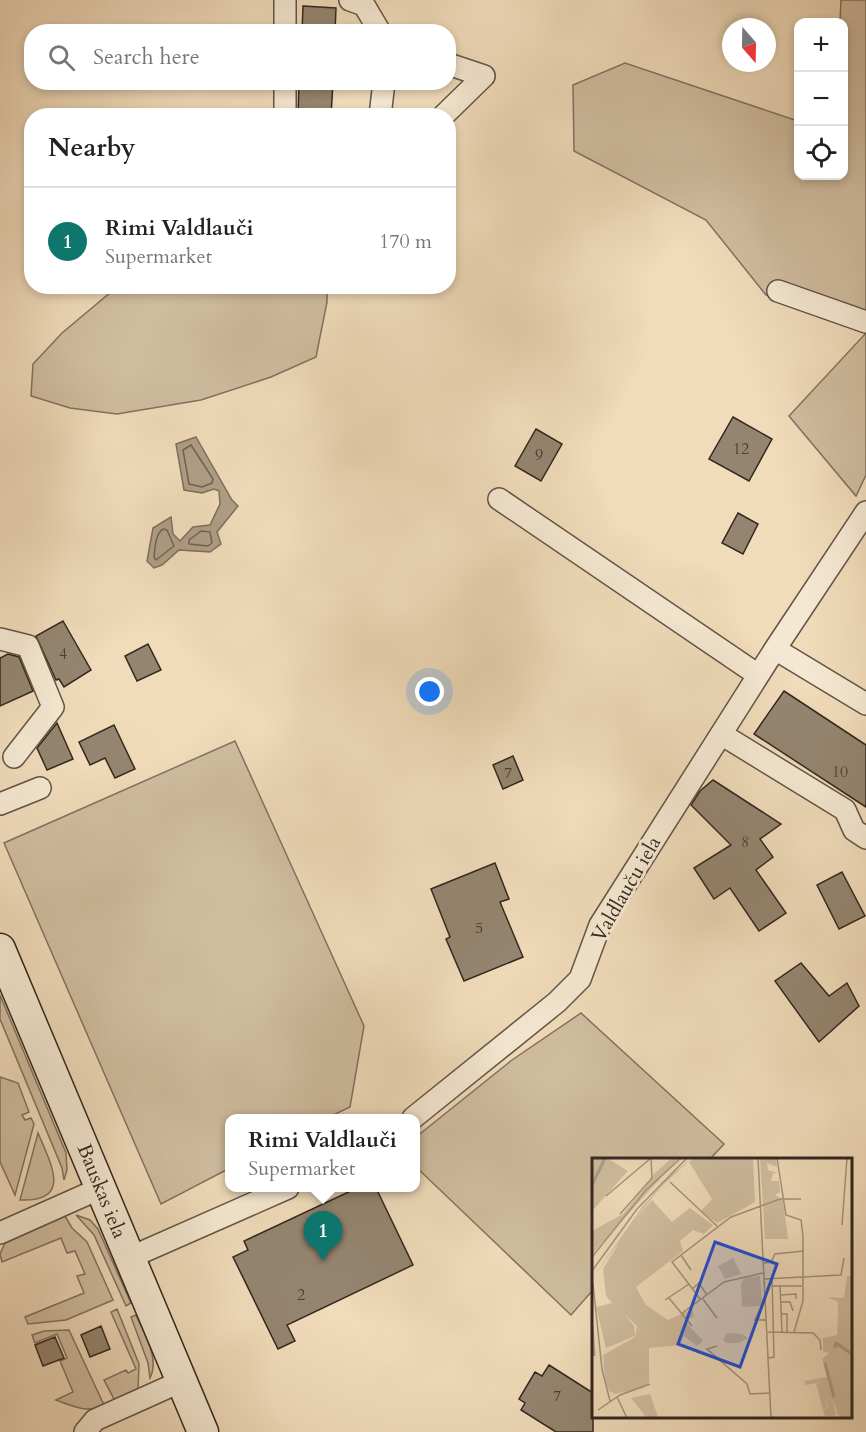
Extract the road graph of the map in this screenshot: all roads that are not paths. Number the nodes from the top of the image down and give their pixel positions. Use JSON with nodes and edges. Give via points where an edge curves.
{"nodes":[{"id":1,"x":285,"y":0,"type":"edge"},
{"id":2,"x":350,"y":0,"type":"edge"},
{"id":3,"x":285,"y":24,"type":"edge"},
{"id":4,"x":375,"y":24,"type":"edge"},
{"id":5,"x":456,"y":67,"type":"edge"},
{"id":6,"x":285,"y":90,"type":"edge"},
{"id":7,"x":383,"y":90,"type":"edge"},
{"id":8,"x":285,"y":108,"type":"edge"},
{"id":9,"x":381,"y":108,"type":"edge"},
{"id":10,"x":451,"y":108,"type":"edge"},
{"id":11,"x":778,"y":291,"type":"dead end"},
{"id":12,"x":866,"y":322,"type":"edge"},
{"id":13,"x":500,"y":500,"type":"dead end"},
{"id":14,"x":866,"y":512,"type":"edge"},
{"id":15,"x":0,"y":639,"type":"edge"},
{"id":16,"x":775,"y":649,"type":"junction"},
{"id":17,"x":758,"y":675,"type":"junction"},
{"id":18,"x":866,"y":704,"type":"edge"},
{"id":19,"x":721,"y":734,"type":"junction"},
{"id":20,"x":14,"y":756,"type":"dead end"},
{"id":21,"x":40,"y":788,"type":"dead end"},
{"id":22,"x":0,"y":804,"type":"edge"},
{"id":23,"x":866,"y":838,"type":"edge"},
{"id":24,"x":0,"y":950,"type":"edge"},
{"id":25,"x":419,"y":1114,"type":"edge"},
{"id":26,"x":101,"y":1188,"type":"junction"},
{"id":27,"x":279,"y":1192,"type":"edge"},
{"id":28,"x":1,"y":1231,"type":"edge"},
{"id":29,"x":129,"y":1258,"type":"junction"},
{"id":30,"x":182,"y":1382,"type":"junction"},
{"id":31,"x":85,"y":1432,"type":"edge"},
{"id":32,"x":203,"y":1432,"type":"edge"}],
"edges":[{"from":1,"to":3,"type":"street"},
{"from":2,"to":4,"type":"street","via":[[364,5]]},
{"from":5,"to":10,"type":"street","via":[[484,76]]},
{"from":6,"to":8,"type":"street"},
{"from":7,"to":9,"type":"street"},
{"from":11,"to":12,"type":"street"},
{"from":13,"to":17,"type":"street"},
{"from":14,"to":16,"type":"street","name":"Valdlauču iela"},
{"from":15,"to":20,"type":"street","via":[[28,646],[53,707]]},
{"from":16,"to":17,"type":"street","name":"Valdlauču iela"},
{"from":16,"to":18,"type":"street"},
{"from":17,"to":19,"type":"street","name":"Valdlauču iela"},
{"from":19,"to":23,"type":"street","via":[[845,810],[854,830]]},
{"from":19,"to":25,"type":"street","name":"Valdlauču iela","via":[[600,925],[580,979]]},
{"from":21,"to":22,"type":"street"},
{"from":24,"to":26,"type":"main road","name":"Bauskas iela"},
{"from":26,"to":28,"type":"street"},
{"from":26,"to":29,"type":"main road","name":"Bauskas iela"},
{"from":27,"to":29,"type":"street"},
{"from":29,"to":30,"type":"main road","name":"Bauskas iela"},
{"from":30,"to":31,"type":"street","via":[[95,1420]]},
{"from":30,"to":32,"type":"main road","name":"Bauskas iela"}]}
